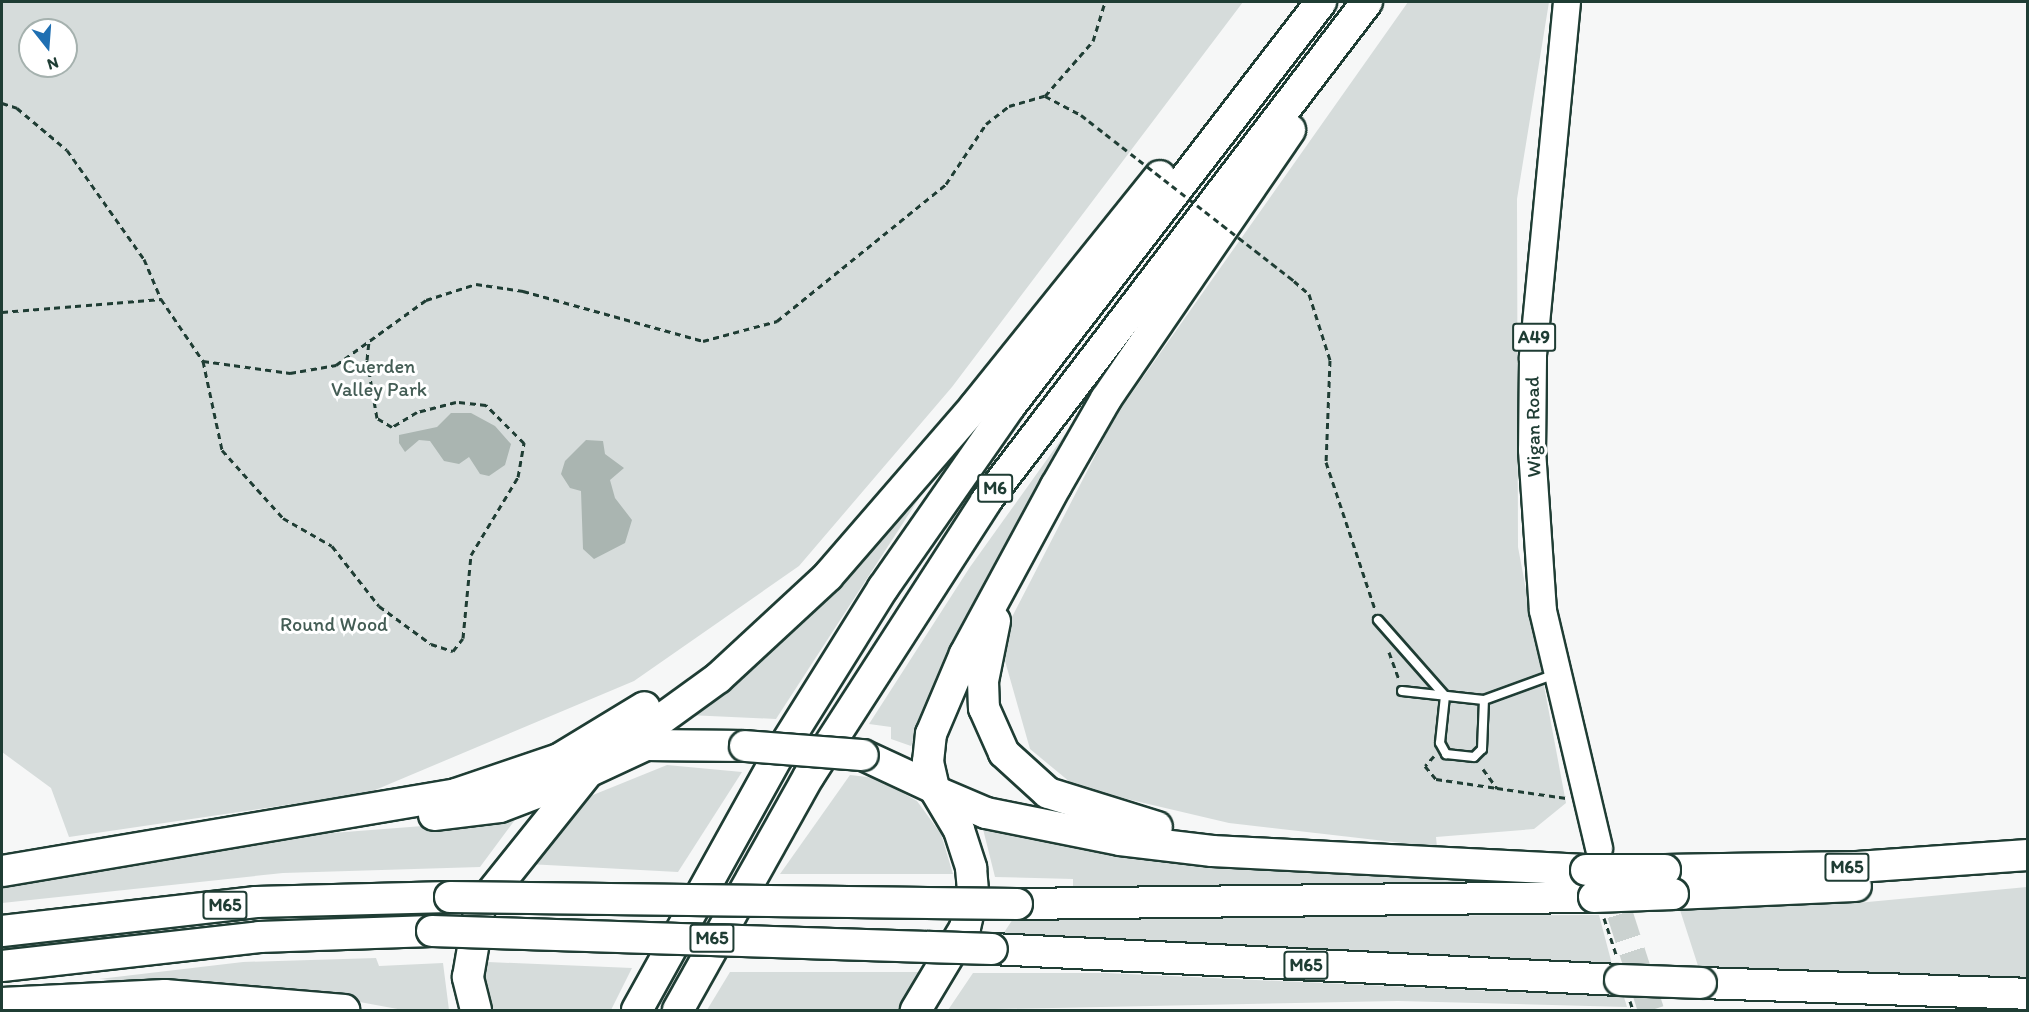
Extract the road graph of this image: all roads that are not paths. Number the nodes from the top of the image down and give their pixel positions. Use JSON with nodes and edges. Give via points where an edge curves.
{"nodes":[{"id":1,"x":1314,"y":2,"type":"edge"},
{"id":2,"x":1322,"y":2,"type":"edge"},
{"id":3,"x":1367,"y":2,"type":"edge"},
{"id":4,"x":1378,"y":2,"type":"edge"},
{"id":5,"x":1568,"y":2,"type":"edge"},
{"id":6,"x":880,"y":517,"type":"junction"},
{"id":7,"x":1005,"y":580,"type":"junction"},
{"id":8,"x":1378,"y":620,"type":"road end"},
{"id":9,"x":1555,"y":674,"type":"junction"},
{"id":10,"x":1402,"y":691,"type":"road end"},
{"id":11,"x":1444,"y":696,"type":"junction"},
{"id":12,"x":1484,"y":700,"type":"junction"},
{"id":13,"x":595,"y":767,"type":"junction"},
{"id":14,"x":936,"y":790,"type":"junction"},
{"id":15,"x":365,"y":813,"type":"junction"},
{"id":16,"x":1297,"y":855,"type":"junction"},
{"id":17,"x":2028,"y":855,"type":"edge"},
{"id":18,"x":2028,"y":869,"type":"edge"},
{"id":19,"x":2,"y":871,"type":"edge"},
{"id":20,"x":1593,"y":872,"type":"junction"},
{"id":21,"x":1669,"y":882,"type":"junction"},
{"id":22,"x":2,"y":931,"type":"edge"},
{"id":23,"x":2,"y":966,"type":"edge"},
{"id":24,"x":2028,"y":994,"type":"edge"},
{"id":25,"x":227,"y":998,"type":"junction"},
{"id":26,"x":2028,"y":999,"type":"edge"},
{"id":27,"x":2,"y":1003,"type":"edge"},
{"id":28,"x":280,"y":1011,"type":"edge"},
{"id":29,"x":344,"y":1011,"type":"edge"},
{"id":30,"x":476,"y":1011,"type":"edge"},
{"id":31,"x":637,"y":1011,"type":"edge"},
{"id":32,"x":678,"y":1011,"type":"edge"},
{"id":33,"x":916,"y":1011,"type":"edge"},
{"id":34,"x":1874,"y":1011,"type":"edge"}],
"edges":[{"from":1,"to":6,"type":"highway","via":[[1268,45]]},
{"from":2,"to":31,"type":"highway","number":"M6","via":[[1024,388],[883,588],[772,766]]},
{"from":3,"to":32,"type":"highway","number":"M6","via":[[986,501],[809,776]]},
{"from":4,"to":7,"type":"highway","via":[[1106,399]]},
{"from":5,"to":9,"type":"main road","name":"Wigan Road","number":"A49","via":[[1533,358],[1536,541]]},
{"from":6,"to":13,"type":"highway","via":[[760,641],[678,710]]},
{"from":6,"to":15,"type":"highway","via":[[717,657],[568,754],[467,791]]},
{"from":7,"to":14,"type":"highway","via":[[931,734],[928,762]]},
{"from":7,"to":16,"type":"highway","via":[[983,681],[993,733],[1016,768],[1048,793],[1110,816]]},
{"from":8,"to":11,"type":"lane"},
{"from":9,"to":12,"type":"lane"},
{"from":9,"to":20,"type":"main road","name":"Wigan Road","number":"A49"},
{"from":10,"to":11,"type":"lane"},
{"from":11,"to":12,"type":"lane"},
{"from":11,"to":12,"type":"lane","via":[[1440,743],[1446,754],[1474,757],[1482,749]]},
{"from":13,"to":14,"type":"highway","bridge":true,"via":[[656,744],[744,746],[863,755]]},
{"from":13,"to":15,"type":"highway","via":[[500,807],[419,817]]},
{"from":13,"to":30,"type":"highway","via":[[480,907],[468,977]]},
{"from":14,"to":16,"type":"highway","via":[[978,810],[1033,825],[1154,844]]},
{"from":14,"to":33,"type":"highway","via":[[966,848],[973,893],[965,927]]},
{"from":15,"to":19,"type":"highway","via":[[103,850]]},
{"from":16,"to":20,"type":"highway"},
{"from":17,"to":21,"type":"highway","number":"M65"},
{"from":18,"to":21,"type":"highway","number":"M65","via":[[1808,889]]},
{"from":20,"to":21,"type":"highway","number":"M65","bridge":true},
{"from":20,"to":22,"type":"highway","number":"M65","bridge":true,"via":[[1017,904],[450,897],[256,902]]},
{"from":23,"to":24,"type":"highway","number":"M65","bridge":true,"via":[[259,937],[432,931],[992,949],[1620,980]]},
{"from":25,"to":27,"type":"highway"},
{"from":25,"to":28,"type":"highway"},
{"from":25,"to":29,"type":"highway"},
{"from":26,"to":34,"type":"highway"}]}
